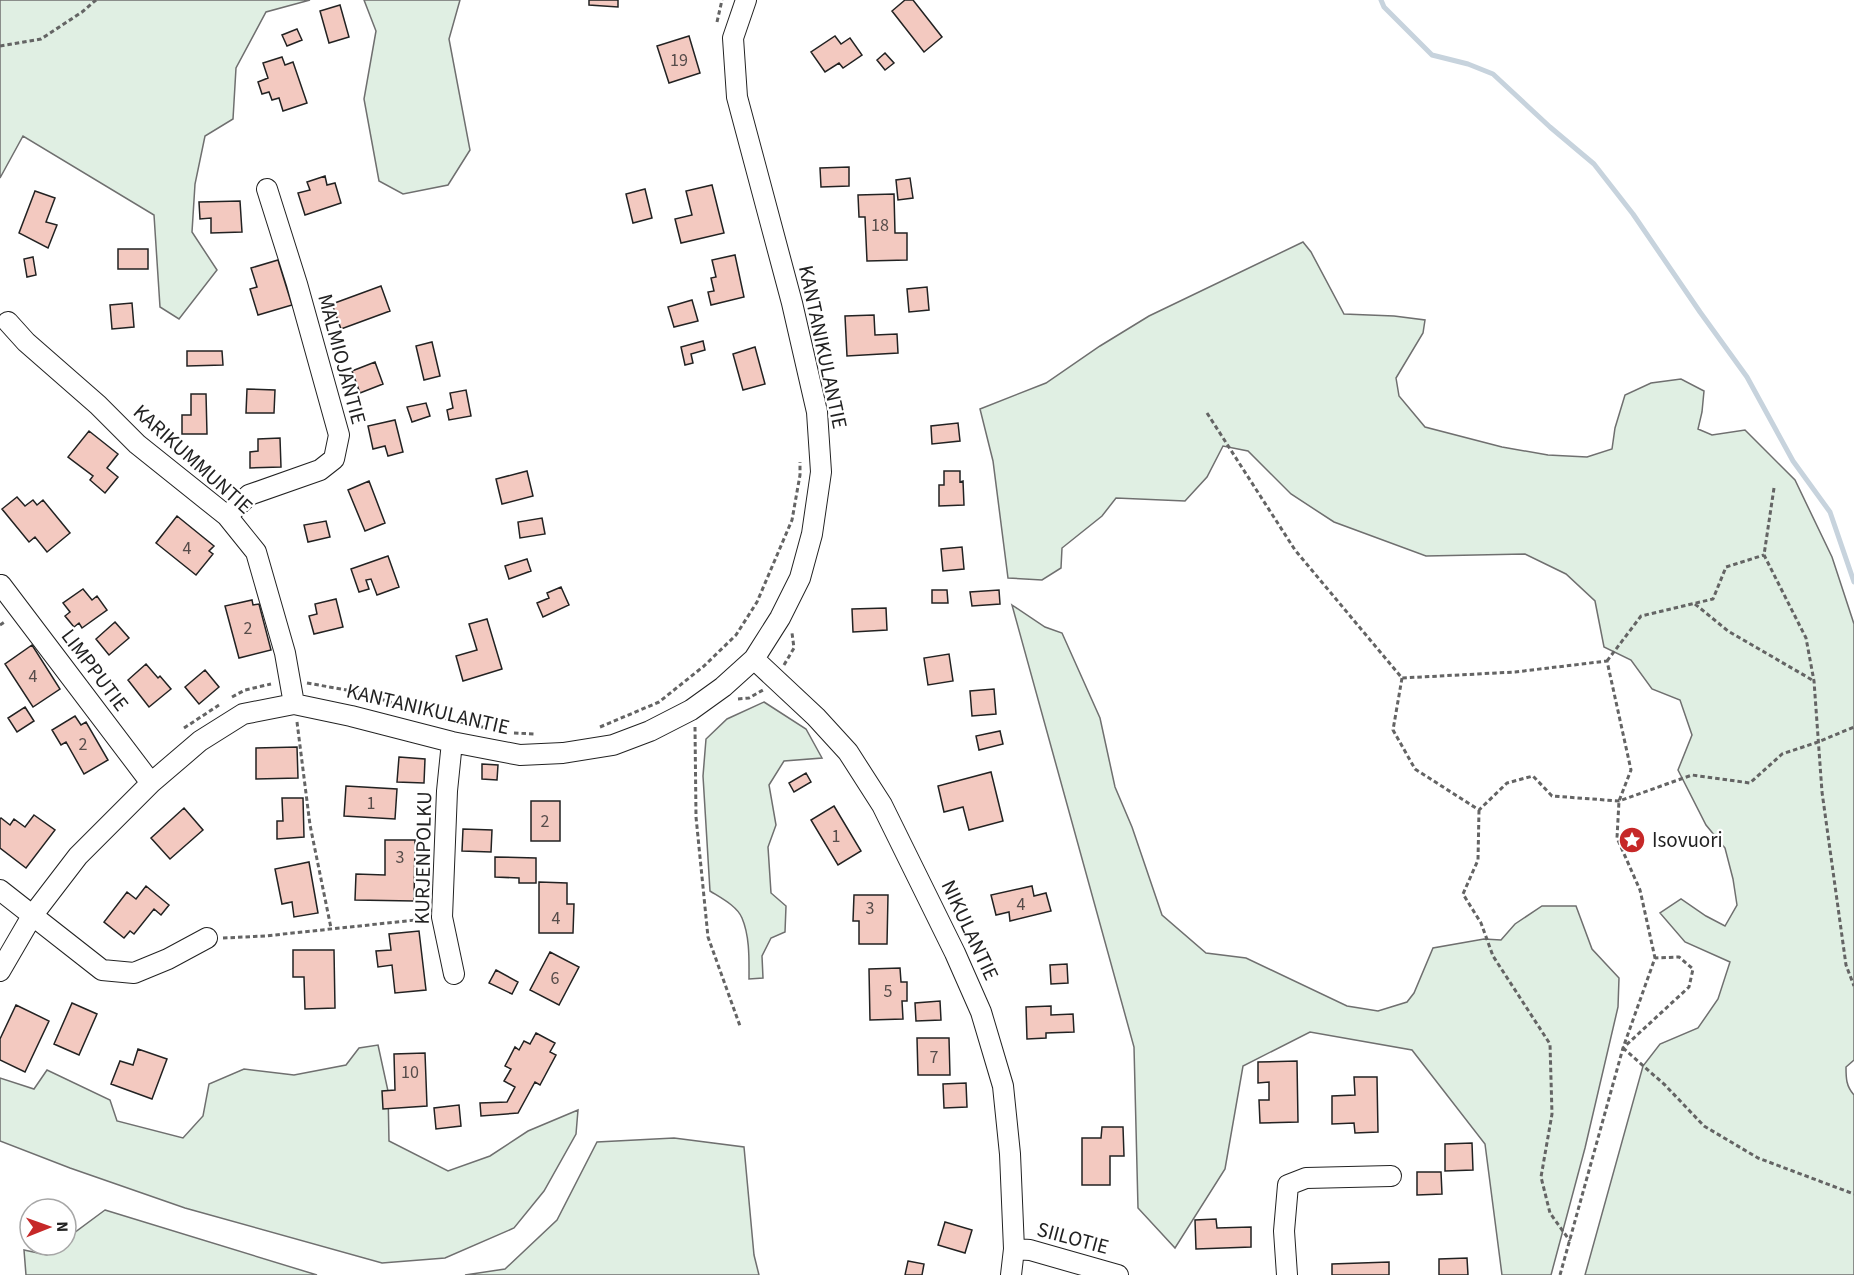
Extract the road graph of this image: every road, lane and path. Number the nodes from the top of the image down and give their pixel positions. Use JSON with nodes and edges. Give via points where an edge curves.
{"nodes":[{"id":1,"x":96,"y":0,"type":"edge"},
{"id":2,"x":722,"y":0,"type":"edge"},
{"id":3,"x":746,"y":0,"type":"edge"},
{"id":4,"x":716,"y":28,"type":"dead end"},
{"id":5,"x":0,"y":46,"type":"edge"},
{"id":6,"x":267,"y":189,"type":"dead end"},
{"id":7,"x":8,"y":322,"type":"dead end"},
{"id":8,"x":1207,"y":413,"type":"dead end"},
{"id":9,"x":800,"y":454,"type":"dead end"},
{"id":10,"x":1774,"y":488,"type":"dead end"},
{"id":11,"x":227,"y":516,"type":"junction"},
{"id":12,"x":1764,"y":555,"type":"junction"},
{"id":13,"x":1,"y":585,"type":"edge"},
{"id":14,"x":1695,"y":604,"type":"junction"},
{"id":15,"x":754,"y":659,"type":"junction"},
{"id":16,"x":1607,"y":661,"type":"junction"},
{"id":17,"x":1402,"y":678,"type":"junction"},
{"id":18,"x":291,"y":680,"type":"junction"},
{"id":19,"x":1814,"y":681,"type":"junction"},
{"id":20,"x":294,"y":704,"type":"junction"},
{"id":21,"x":695,"y":707,"type":"junction"},
{"id":22,"x":599,"y":727,"type":"dead end"},
{"id":23,"x":1854,"y":727,"type":"edge"},
{"id":24,"x":490,"y":729,"type":"dead end"},
{"id":25,"x":181,"y":731,"type":"dead end"},
{"id":26,"x":510,"y":733,"type":"dead end"},
{"id":27,"x":543,"y":734,"type":"dead end"},
{"id":28,"x":452,"y":742,"type":"junction"},
{"id":29,"x":1818,"y":742,"type":"junction"},
{"id":30,"x":151,"y":783,"type":"junction"},
{"id":31,"x":1619,"y":801,"type":"junction"},
{"id":32,"x":1479,"y":810,"type":"junction"},
{"id":33,"x":0,"y":890,"type":"edge"},
{"id":34,"x":32,"y":916,"type":"junction"},
{"id":35,"x":442,"y":917,"type":"junction"},
{"id":36,"x":331,"y":928,"type":"junction"},
{"id":37,"x":207,"y":938,"type":"joint"},
{"id":38,"x":1655,"y":958,"type":"junction"},
{"id":39,"x":0,"y":971,"type":"edge"},
{"id":40,"x":454,"y":974,"type":"dead end"},
{"id":41,"x":1854,"y":986,"type":"edge"},
{"id":42,"x":740,"y":1026,"type":"dead end"},
{"id":43,"x":1623,"y":1048,"type":"junction"},
{"id":44,"x":1390,"y":1176,"type":"dead end"},
{"id":45,"x":1854,"y":1194,"type":"edge"},
{"id":46,"x":1570,"y":1241,"type":"junction"},
{"id":47,"x":1014,"y":1249,"type":"junction"},
{"id":48,"x":1011,"y":1275,"type":"edge"},
{"id":49,"x":1119,"y":1275,"type":"edge"},
{"id":50,"x":1287,"y":1275,"type":"edge"},
{"id":51,"x":1560,"y":1275,"type":"edge"}],
"edges":[{"from":1,"to":5,"type":"path","via":[[41,39]]},
{"from":2,"to":4,"type":"path"},
{"from":3,"to":15,"type":"street","name":"KANTANIKULANTIE","via":[[733,38],[737,97],[814,401],[821,472],[812,534],[800,578]]},
{"from":6,"to":11,"type":"street","name":"MALMIOJANTIE","via":[[339,435],[334,459],[320,470],[249,495]]},
{"from":7,"to":11,"type":"street","name":"KARIKUMMUNTIE","via":[[137,444]]},
{"from":8,"to":17,"type":"path","via":[[1295,550]]},
{"from":9,"to":22,"type":"path","via":[[792,520],[757,603],[736,634],[659,702]]},
{"from":10,"to":12,"type":"path"},
{"from":11,"to":18,"type":"street","name":"KARIKUMMUNTIE","via":[[255,552]]},
{"from":12,"to":14,"type":"path","via":[[1726,567],[1713,599]]},
{"from":12,"to":19,"type":"path","via":[[1806,638]]},
{"from":13,"to":30,"type":"street","name":"LIMPPUTIE"},
{"from":14,"to":16,"type":"path","via":[[1641,616]]},
{"from":14,"to":19,"type":"path","via":[[1728,631]]},
{"from":15,"to":21,"type":"street","name":"KANTANIKULANTIE"},
{"from":15,"to":47,"type":"street","name":"NIKULANTIE","via":[[848,752],[882,805],[955,953],[981,1012],[1003,1086]]},
{"from":16,"to":17,"type":"path","via":[[1515,672]]},
{"from":16,"to":31,"type":"path","via":[[1631,770]]},
{"from":17,"to":32,"type":"path","via":[[1393,730],[1415,768]]},
{"from":18,"to":20,"type":"street","name":"KARIKUMMUNTIE"},
{"from":18,"to":24,"type":"path","via":[[358,692]]},
{"from":18,"to":25,"type":"path","via":[[244,690]]},
{"from":19,"to":29,"type":"path"},
{"from":20,"to":28,"type":"street","name":"KANTANIKULANTIE"},
{"from":20,"to":30,"type":"street","name":"KANTANIKULANTIE","via":[[243,714],[200,741]]},
{"from":20,"to":36,"type":"path","via":[[310,825]]},
{"from":21,"to":28,"type":"street","name":"KANTANIKULANTIE","via":[[613,745],[563,753],[520,755]]},
{"from":21,"to":42,"type":"path","via":[[696,817],[708,937]]},
{"from":23,"to":29,"type":"path"},
{"from":26,"to":27,"type":"path"},
{"from":28,"to":35,"type":"street","name":"KURJENPOLKU"},
{"from":29,"to":31,"type":"path","via":[[1782,754],[1750,783],[1692,775]]},
{"from":29,"to":41,"type":"path","via":[[1846,965]]},
{"from":30,"to":34,"type":"street","name":"KANTANIKULANTIE","via":[[78,856]]},
{"from":31,"to":32,"type":"path","via":[[1552,796],[1533,776],[1507,783]]},
{"from":31,"to":38,"type":"path","via":[[1617,838],[1640,890]]},
{"from":32,"to":46,"type":"path","via":[[1478,860],[1463,894],[1481,923],[1493,956],[1550,1044],[1552,1114],[1541,1176],[1550,1213]]},
{"from":33,"to":34,"type":"street"},
{"from":34,"to":37,"type":"street","via":[[102,970],[134,973]]},
{"from":34,"to":39,"type":"street","name":"KANTANIKULANTIE"},
{"from":35,"to":36,"type":"path"},
{"from":35,"to":40,"type":"street","name":"KURJENPOLKU"},
{"from":36,"to":37,"type":"path"},
{"from":38,"to":43,"type":"path"},
{"from":38,"to":43,"type":"path","via":[[1679,957],[1693,969],[1689,987]]},
{"from":43,"to":45,"type":"path","via":[[1704,1126],[1758,1158]]},
{"from":43,"to":46,"type":"path"},
{"from":44,"to":50,"type":"street","via":[[1306,1178],[1288,1185],[1284,1231]]},
{"from":46,"to":51,"type":"path"},
{"from":47,"to":48,"type":"street","name":"NIKULANTIE"},
{"from":47,"to":49,"type":"street","name":"SIILOTIE"}]}
